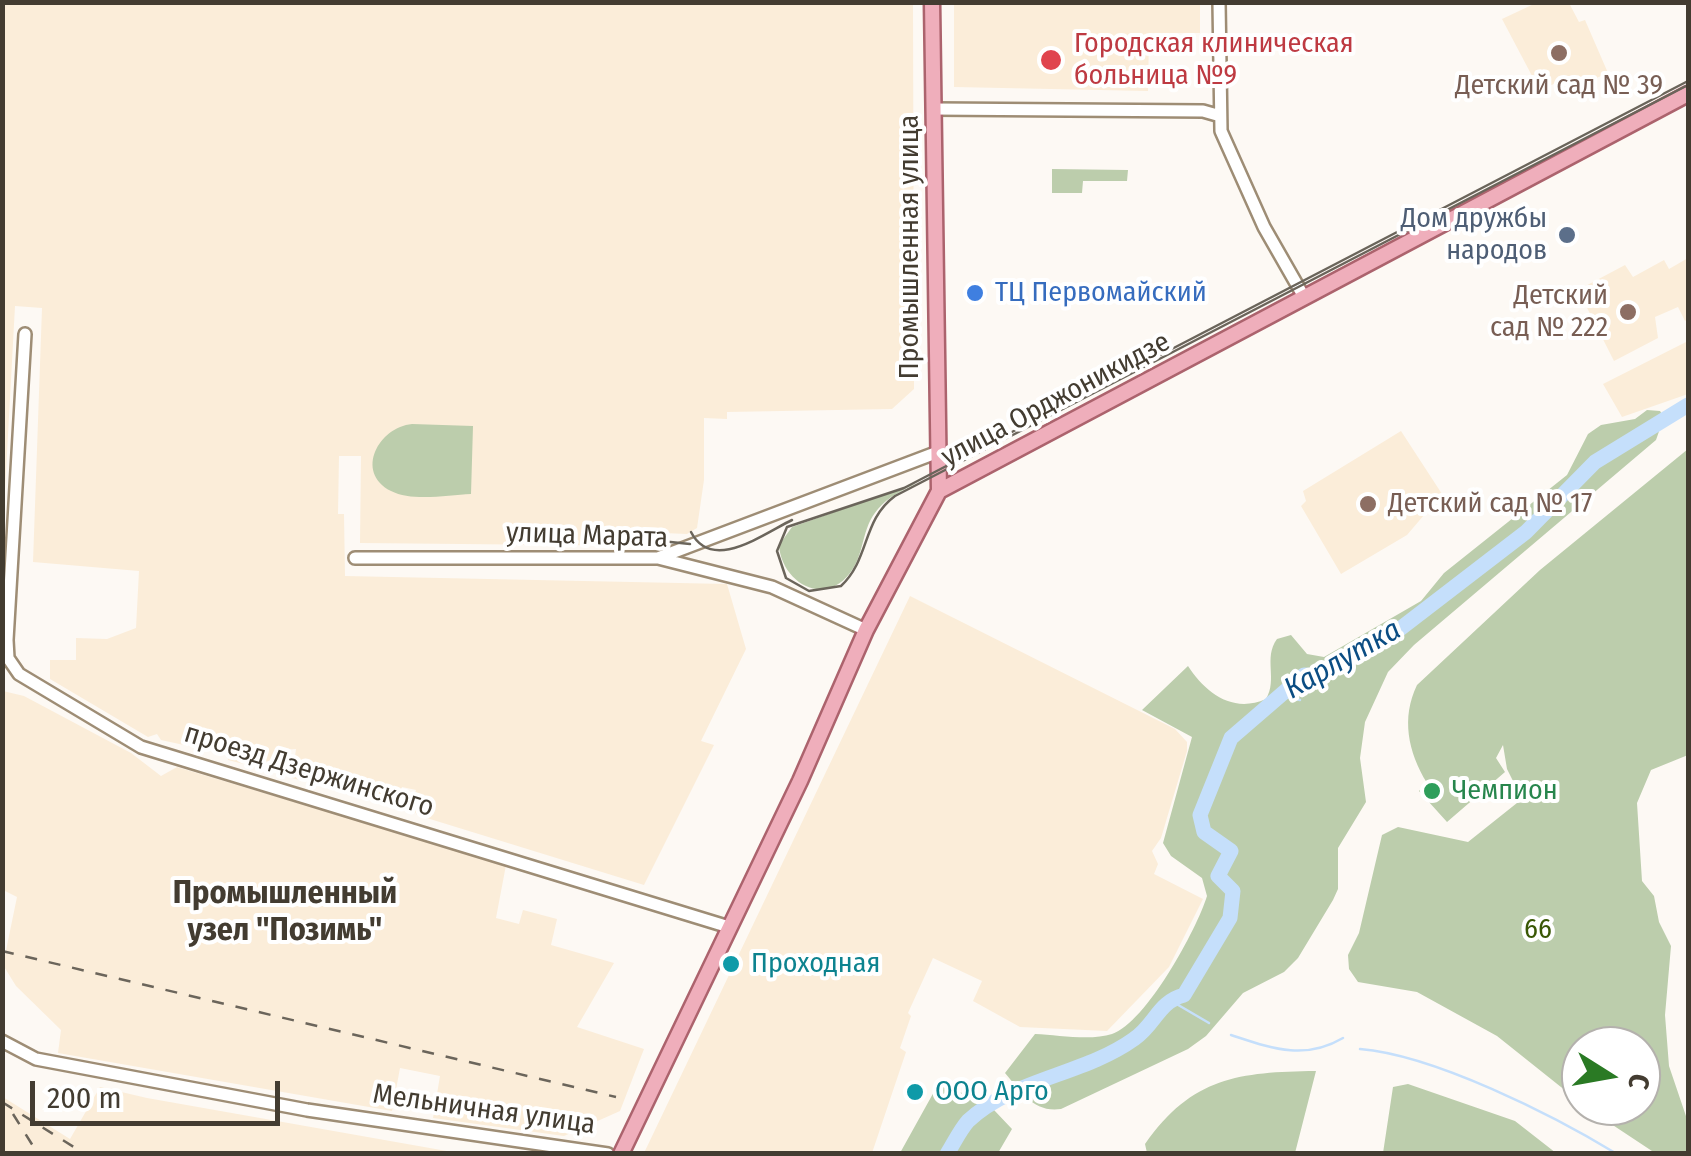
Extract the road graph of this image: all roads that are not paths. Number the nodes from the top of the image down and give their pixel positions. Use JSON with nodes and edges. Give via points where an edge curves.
{"nodes":[{"id":1,"x":932,"y":2,"type":"edge"},
{"id":2,"x":1219,"y":2,"type":"edge"},
{"id":3,"x":1688,"y":94,"type":"edge"},
{"id":4,"x":934,"y":109,"type":"junction"},
{"id":5,"x":1218,"y":115,"type":"junction"},
{"id":6,"x":1304,"y":297,"type":"junction"},
{"id":7,"x":25,"y":334,"type":"dead end"},
{"id":8,"x":938,"y":452,"type":"junction"},
{"id":9,"x":938,"y":491,"type":"junction"},
{"id":10,"x":8,"y":550,"type":"edge"},
{"id":11,"x":354,"y":558,"type":"dead end"},
{"id":12,"x":658,"y":558,"type":"junction"},
{"id":13,"x":866,"y":630,"type":"junction"},
{"id":14,"x":729,"y":927,"type":"junction"},
{"id":15,"x":2,"y":1041,"type":"edge"},
{"id":16,"x":608,"y":1154,"type":"edge"},
{"id":17,"x":621,"y":1154,"type":"edge"}],
"edges":[{"from":1,"to":4,"type":"main road","name":"Промышленная улица"},
{"from":2,"to":5,"type":"street"},
{"from":3,"to":6,"type":"main road","name":"улица Орджоникидзе"},
{"from":4,"to":5,"type":"street"},
{"from":4,"to":8,"type":"main road","name":"Промышленная улица"},
{"from":5,"to":6,"type":"street","via":[[1257,211]]},
{"from":6,"to":9,"type":"main road","name":"улица Орджоникидзе"},
{"from":7,"to":10,"type":"street"},
{"from":8,"to":9,"type":"main road","name":"Промышленная улица"},
{"from":8,"to":12,"type":"street"},
{"from":9,"to":13,"type":"main road","name":"улица Орджоникидзе"},
{"from":10,"to":14,"type":"street","name":"проезд Дзержинского","via":[[8,658],[19,674],[140,747]]},
{"from":11,"to":12,"type":"street","name":"улица Марата"},
{"from":12,"to":13,"type":"street","name":"улица Марата","via":[[772,587]]},
{"from":13,"to":14,"type":"main road","name":"улица Орджоникидзе"},
{"from":14,"to":17,"type":"main road","name":"улица Орджоникидзе"},
{"from":15,"to":16,"type":"street","name":"Мельничная улица","via":[[36,1059],[307,1110]]}]}
